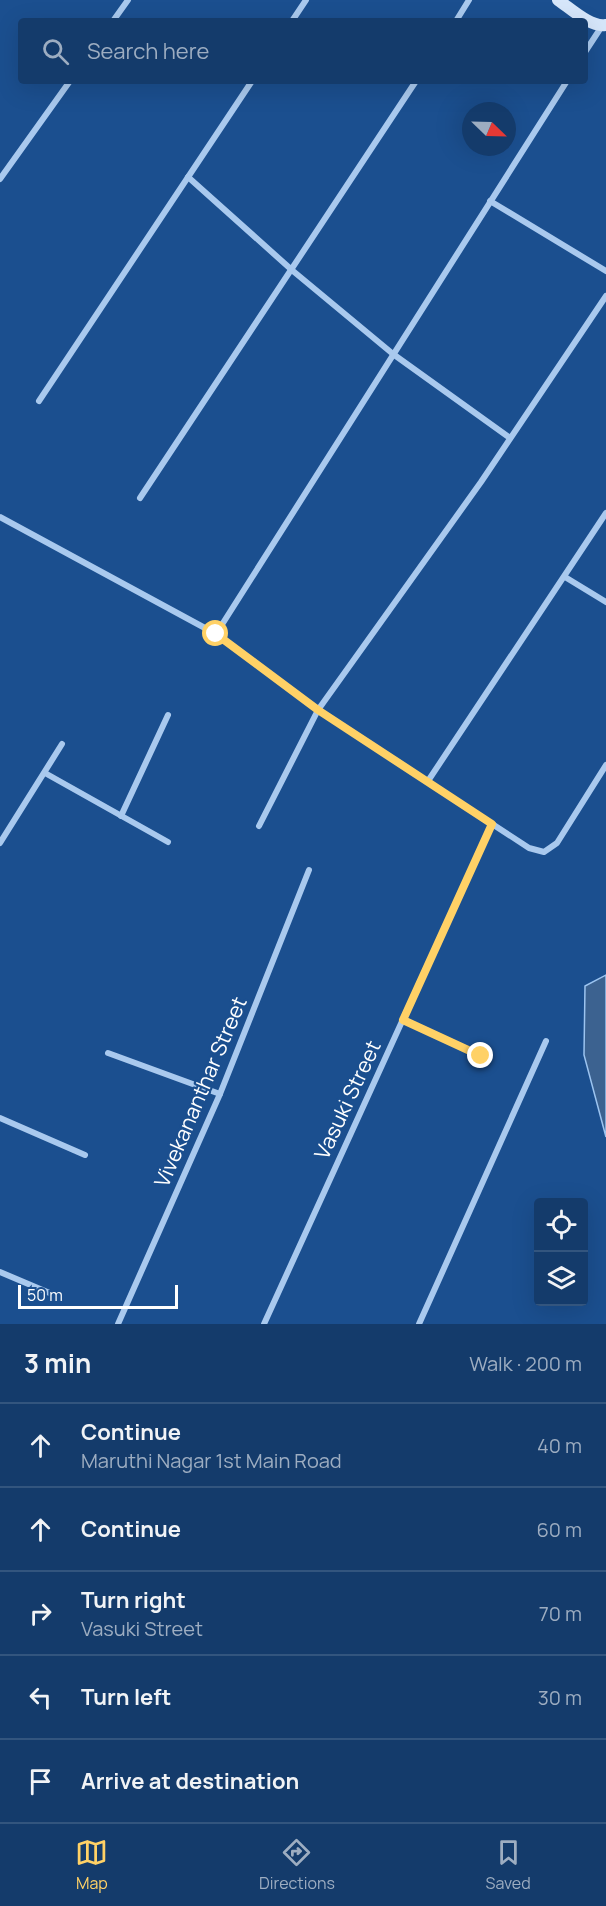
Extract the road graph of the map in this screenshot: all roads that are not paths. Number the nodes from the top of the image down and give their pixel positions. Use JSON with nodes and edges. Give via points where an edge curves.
{"nodes":[{"id":1,"x":128,"y":0,"type":"edge"},
{"id":2,"x":306,"y":0,"type":"edge"},
{"id":3,"x":469,"y":0,"type":"edge"},
{"id":4,"x":558,"y":0,"type":"edge"},
{"id":5,"x":115,"y":18,"type":"edge"},
{"id":6,"x":294,"y":18,"type":"edge"},
{"id":7,"x":458,"y":18,"type":"edge"},
{"id":8,"x":604,"y":26,"type":"edge"},
{"id":9,"x":588,"y":48,"type":"edge"},
{"id":10,"x":68,"y":84,"type":"edge"},
{"id":11,"x":250,"y":84,"type":"edge"},
{"id":12,"x":414,"y":84,"type":"edge"},
{"id":13,"x":565,"y":84,"type":"edge"},
{"id":14,"x":0,"y":162,"type":"edge"},
{"id":15,"x":8,"y":168,"type":"junction"},
{"id":16,"x":188,"y":177,"type":"junction"},
{"id":17,"x":0,"y":179,"type":"edge"},
{"id":18,"x":490,"y":201,"type":"junction"},
{"id":19,"x":293,"y":271,"type":"junction"},
{"id":20,"x":606,"y":271,"type":"edge"},
{"id":21,"x":606,"y":296,"type":"edge"},
{"id":22,"x":393,"y":354,"type":"junction"},
{"id":23,"x":39,"y":401,"type":"dead end"},
{"id":24,"x":510,"y":438,"type":"junction"},
{"id":25,"x":140,"y":498,"type":"dead end"},
{"id":26,"x":606,"y":513,"type":"edge"},
{"id":27,"x":0,"y":517,"type":"edge"},
{"id":28,"x":565,"y":577,"type":"junction"},
{"id":29,"x":606,"y":602,"type":"edge"},
{"id":30,"x":216,"y":634,"type":"junction"},
{"id":31,"x":318,"y":710,"type":"junction"},
{"id":32,"x":168,"y":715,"type":"dead end"},
{"id":33,"x":62,"y":744,"type":"dead end"},
{"id":34,"x":606,"y":765,"type":"edge"},
{"id":35,"x":45,"y":773,"type":"junction"},
{"id":36,"x":428,"y":781,"type":"junction"},
{"id":37,"x":121,"y":816,"type":"junction"},
{"id":38,"x":492,"y":824,"type":"junction"},
{"id":39,"x":259,"y":826,"type":"dead end"},
{"id":40,"x":168,"y":842,"type":"dead end"},
{"id":41,"x":0,"y":843,"type":"edge"},
{"id":42,"x":309,"y":870,"type":"dead end"},
{"id":43,"x":403,"y":1020,"type":"junction"},
{"id":44,"x":546,"y":1041,"type":"dead end"},
{"id":45,"x":108,"y":1053,"type":"dead end"},
{"id":46,"x":481,"y":1056,"type":"dead end"},
{"id":47,"x":220,"y":1094,"type":"junction"},
{"id":48,"x":0,"y":1118,"type":"edge"},
{"id":49,"x":85,"y":1155,"type":"dead end"},
{"id":50,"x":0,"y":1272,"type":"edge"},
{"id":51,"x":59,"y":1297,"type":"dead end"},
{"id":52,"x":118,"y":1324,"type":"edge"},
{"id":53,"x":264,"y":1324,"type":"edge"},
{"id":54,"x":418,"y":1324,"type":"edge"}],
"edges":[{"from":1,"to":5,"type":"street"},
{"from":2,"to":6,"type":"street"},
{"from":3,"to":7,"type":"street"},
{"from":4,"to":8,"type":"street"},
{"from":8,"to":9,"type":"street"},
{"from":10,"to":15,"type":"street"},
{"from":11,"to":16,"type":"street"},
{"from":12,"to":19,"type":"street"},
{"from":13,"to":18,"type":"street"},
{"from":14,"to":15,"type":"street"},
{"from":15,"to":17,"type":"street"},
{"from":16,"to":19,"type":"street"},
{"from":16,"to":23,"type":"street"},
{"from":18,"to":20,"type":"street"},
{"from":18,"to":22,"type":"street"},
{"from":19,"to":22,"type":"street"},
{"from":19,"to":25,"type":"street"},
{"from":21,"to":24,"type":"street"},
{"from":22,"to":24,"type":"street"},
{"from":22,"to":30,"type":"street"},
{"from":24,"to":31,"type":"street"},
{"from":26,"to":28,"type":"street"},
{"from":27,"to":30,"type":"street"},
{"from":28,"to":29,"type":"street"},
{"from":28,"to":36,"type":"street"},
{"from":30,"to":31,"type":"street"},
{"from":31,"to":36,"type":"street"},
{"from":31,"to":39,"type":"street"},
{"from":32,"to":37,"type":"street"},
{"from":33,"to":35,"type":"street"},
{"from":34,"to":38,"type":"street","via":[[550,850],[529,848]]},
{"from":35,"to":37,"type":"street"},
{"from":35,"to":41,"type":"street"},
{"from":36,"to":38,"type":"street"},
{"from":37,"to":40,"type":"street"},
{"from":38,"to":43,"type":"street","name":"Vasuki Street"},
{"from":42,"to":47,"type":"street","name":"Vivekananthar Street"},
{"from":43,"to":46,"type":"street"},
{"from":43,"to":53,"type":"street","name":"Vasuki Street"},
{"from":44,"to":54,"type":"street"},
{"from":45,"to":47,"type":"street"},
{"from":47,"to":52,"type":"street","name":"Vivekananthar Street"},
{"from":48,"to":49,"type":"street"},
{"from":50,"to":51,"type":"street"}]}
